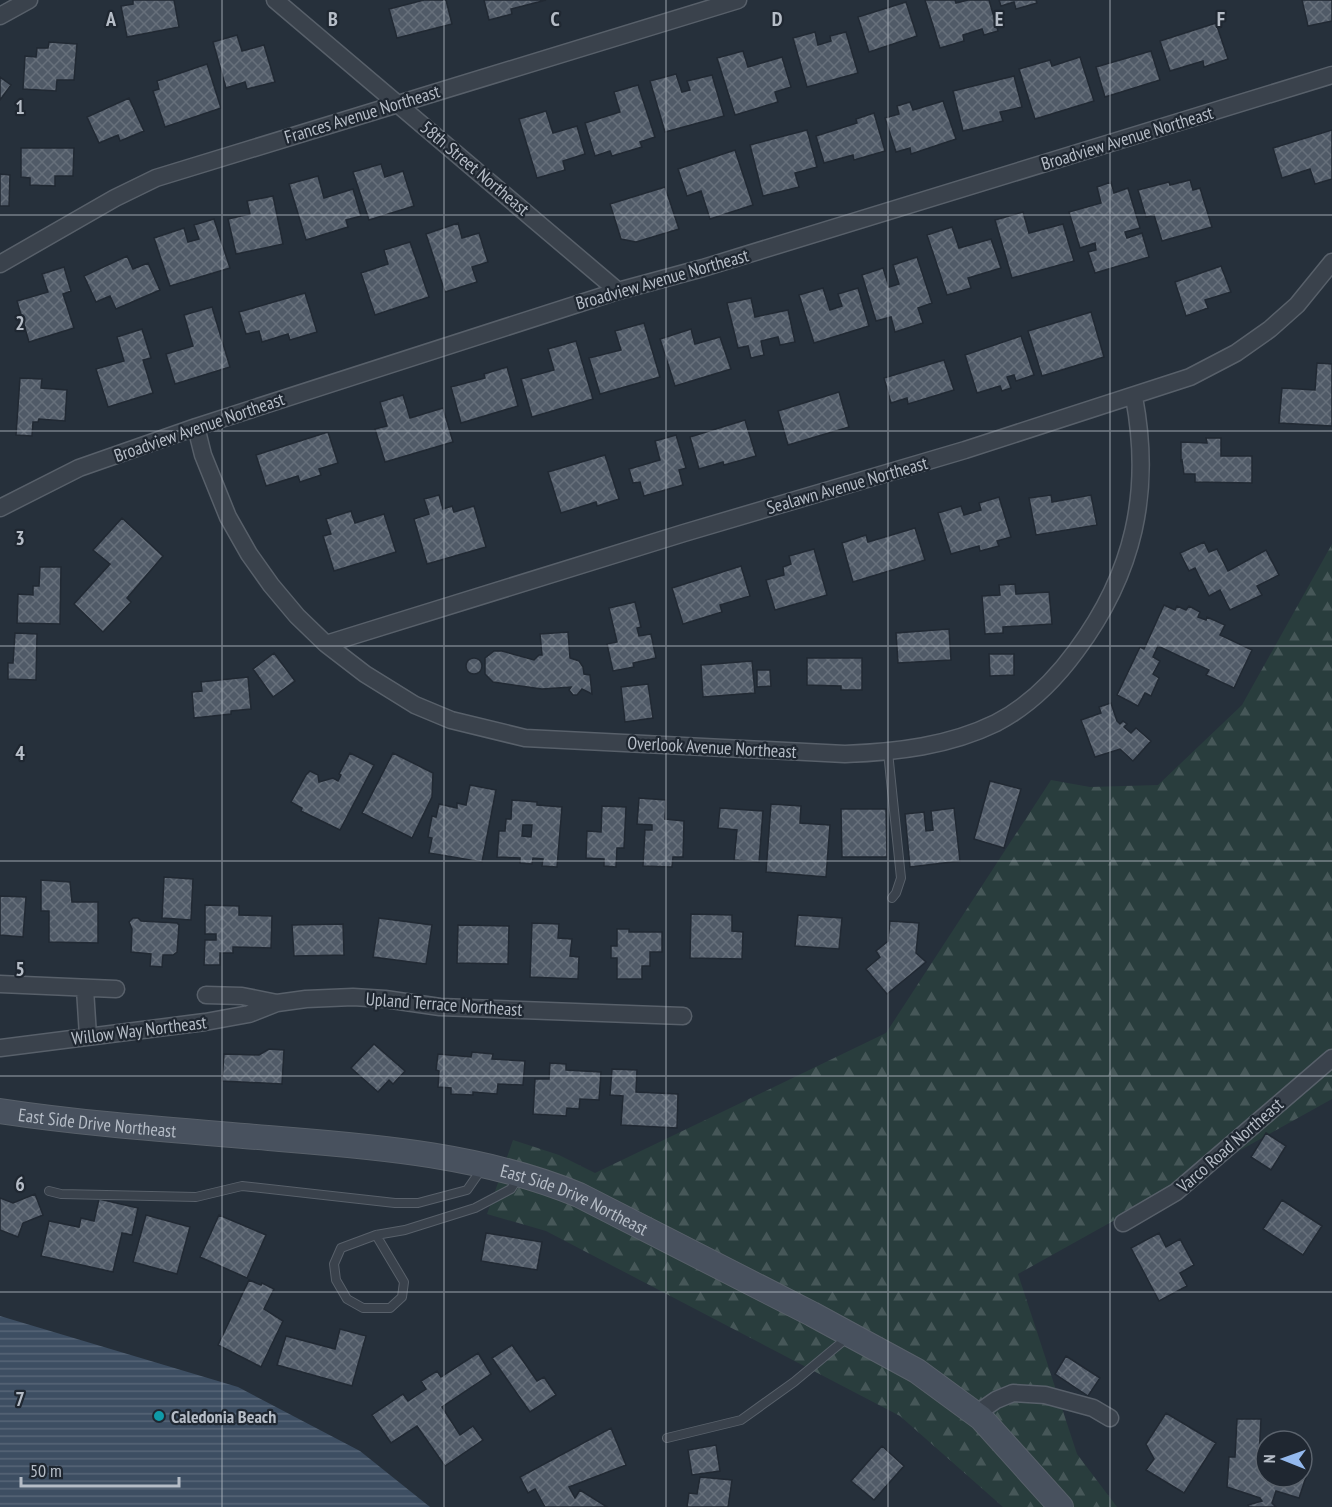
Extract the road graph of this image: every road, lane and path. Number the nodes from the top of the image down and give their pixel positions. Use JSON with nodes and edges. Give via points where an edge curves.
{"nodes":[{"id":1,"x":29,"y":0,"type":"edge"},
{"id":2,"x":275,"y":0,"type":"edge"},
{"id":3,"x":738,"y":0,"type":"edge"},
{"id":4,"x":0,"y":16,"type":"edge"},
{"id":5,"x":1332,"y":75,"type":"edge"},
{"id":6,"x":398,"y":103,"type":"junction"},
{"id":7,"x":1332,"y":262,"type":"edge"},
{"id":8,"x":0,"y":264,"type":"edge"},
{"id":9,"x":618,"y":291,"type":"junction"},
{"id":10,"x":1134,"y":397,"type":"junction"},
{"id":11,"x":196,"y":427,"type":"junction"},
{"id":12,"x":0,"y":508,"type":"edge"},
{"id":13,"x":326,"y":644,"type":"junction"},
{"id":14,"x":888,"y":752,"type":"junction"},
{"id":15,"x":892,"y":898,"type":"dead end"},
{"id":16,"x":0,"y":984,"type":"edge"},
{"id":17,"x":85,"y":988,"type":"junction"},
{"id":18,"x":116,"y":989,"type":"dead end"},
{"id":19,"x":206,"y":995,"type":"dead end"},
{"id":20,"x":277,"y":1003,"type":"junction"},
{"id":21,"x":683,"y":1016,"type":"dead end"},
{"id":22,"x":88,"y":1036,"type":"junction"},
{"id":23,"x":0,"y":1048,"type":"edge"},
{"id":24,"x":1332,"y":1058,"type":"edge"},
{"id":25,"x":0,"y":1110,"type":"edge"},
{"id":26,"x":483,"y":1167,"type":"junction"},
{"id":27,"x":519,"y":1175,"type":"junction"},
{"id":28,"x":49,"y":1191,"type":"dead end"},
{"id":29,"x":1123,"y":1223,"type":"dead end"},
{"id":30,"x":376,"y":1235,"type":"junction"},
{"id":31,"x":850,"y":1335,"type":"junction"},
{"id":32,"x":976,"y":1414,"type":"junction"},
{"id":33,"x":1110,"y":1418,"type":"dead end"},
{"id":34,"x":667,"y":1438,"type":"dead end"},
{"id":35,"x":1061,"y":1507,"type":"edge"}],
"edges":[{"from":1,"to":4,"type":"street"},
{"from":2,"to":6,"type":"street","name":"58th Street Northeast"},
{"from":3,"to":6,"type":"street","name":"Frances Avenue Northeast"},
{"from":5,"to":9,"type":"street","name":"Broadview Avenue Northeast"},
{"from":6,"to":8,"type":"street","name":"Frances Avenue Northeast","via":[[156,178]]},
{"from":6,"to":9,"type":"street","name":"58th Street Northeast"},
{"from":7,"to":10,"type":"street","name":"Sealawn Avenue Northeast","via":[[1297,305],[1236,353],[1190,377]]},
{"from":9,"to":11,"type":"street","name":"Broadview Avenue Northeast"},
{"from":10,"to":13,"type":"street","name":"Sealawn Avenue Northeast"},
{"from":10,"to":14,"type":"street","name":"Overlook Avenue Northeast","via":[[1142,453],[1136,519],[1119,578],[1087,637],[1043,691],[995,723],[967,735]]},
{"from":11,"to":12,"type":"street","name":"Broadview Avenue Northeast","via":[[80,468]]},
{"from":11,"to":13,"type":"street","name":"Overlook Avenue Northeast","via":[[213,482],[249,555],[290,608]]},
{"from":13,"to":14,"type":"street","name":"Overlook Avenue Northeast","via":[[415,705],[451,720],[525,738],[845,754]]},
{"from":14,"to":15,"type":"lane","via":[[901,878]]},
{"from":16,"to":17,"type":"street"},
{"from":17,"to":18,"type":"street"},
{"from":17,"to":22,"type":"street"},
{"from":19,"to":20,"type":"street","name":"Upland Terrace Northeast","via":[[242,996]]},
{"from":20,"to":21,"type":"street","name":"Upland Terrace Northeast","via":[[385,999],[440,1007]]},
{"from":20,"to":22,"type":"street","name":"Willow Way Northeast","via":[[249,1014]]},
{"from":22,"to":23,"type":"street","name":"Willow Way Northeast"},
{"from":24,"to":29,"type":"street","name":"Varco Road Northeast","via":[[1176,1192]]},
{"from":25,"to":26,"type":"main road","name":"East Side Drive Northeast","via":[[72,1122],[339,1144],[441,1157]]},
{"from":26,"to":27,"type":"main road","name":"East Side Drive Northeast"},
{"from":26,"to":28,"type":"lane","via":[[467,1190],[418,1203],[242,1186],[196,1197]]},
{"from":27,"to":30,"type":"lane","via":[[511,1189],[476,1208]]},
{"from":27,"to":31,"type":"main road","name":"East Side Drive Northeast","via":[[544,1180],[579,1195]]},
{"from":30,"to":30,"type":"lane","via":[[342,1248],[334,1264],[336,1280],[346,1299],[363,1308],[390,1308],[402,1297],[404,1282]]},
{"from":31,"to":32,"type":"main road","name":"East Side Drive Northeast","via":[[917,1371]]},
{"from":31,"to":34,"type":"lane","via":[[741,1420]]},
{"from":32,"to":33,"type":"street","via":[[1013,1393],[1045,1395],[1093,1408]]},
{"from":32,"to":35,"type":"main road","name":"East Side Drive Northeast"}]}
